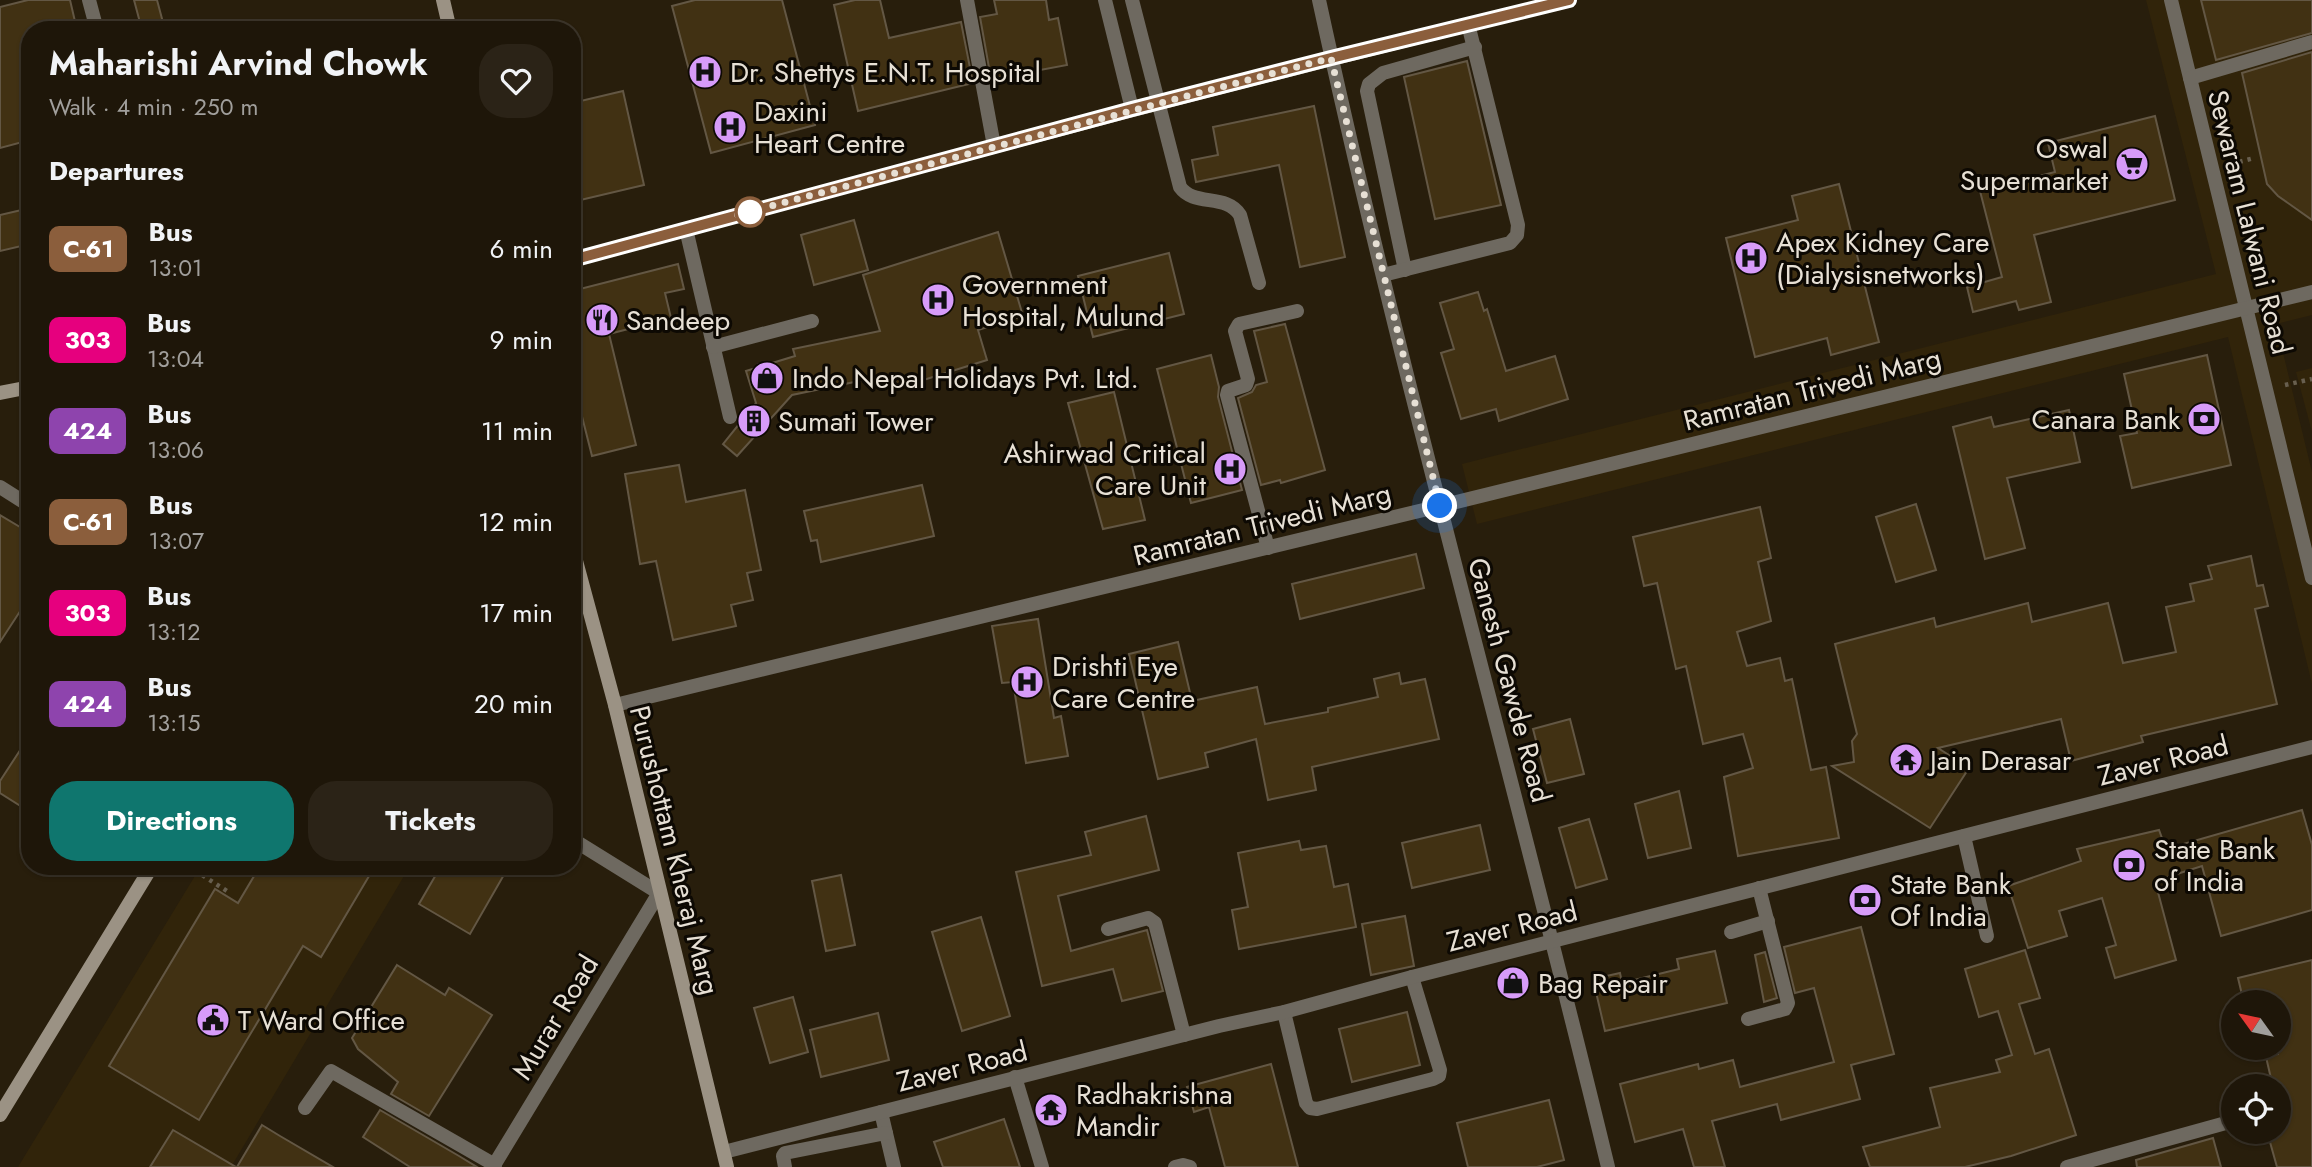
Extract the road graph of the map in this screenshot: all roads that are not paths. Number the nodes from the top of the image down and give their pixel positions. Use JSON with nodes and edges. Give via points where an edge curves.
{"nodes":[{"id":1,"x":89,"y":0,"type":"edge"},
{"id":2,"x":443,"y":0,"type":"edge"},
{"id":3,"x":967,"y":0,"type":"edge"},
{"id":4,"x":1105,"y":0,"type":"edge"},
{"id":5,"x":1132,"y":0,"type":"edge"},
{"id":6,"x":1319,"y":0,"type":"edge"},
{"id":7,"x":1569,"y":0,"type":"edge"},
{"id":8,"x":2176,"y":1,"type":"edge"},
{"id":9,"x":95,"y":21,"type":"edge"},
{"id":10,"x":448,"y":21,"type":"edge"},
{"id":11,"x":1468,"y":24,"type":"junction"},
{"id":12,"x":2312,"y":42,"type":"edge"},
{"id":13,"x":1475,"y":47,"type":"junction"},
{"id":14,"x":1331,"y":58,"type":"junction"},
{"id":15,"x":2189,"y":78,"type":"junction"},
{"id":16,"x":1157,"y":103,"type":"junction"},
{"id":17,"x":1132,"y":109,"type":"junction"},
{"id":18,"x":994,"y":146,"type":"junction"},
{"id":19,"x":686,"y":229,"type":"junction"},
{"id":20,"x":581,"y":258,"type":"edge"},
{"id":21,"x":1405,"y":270,"type":"junction"},
{"id":22,"x":1383,"y":275,"type":"junction"},
{"id":23,"x":1259,"y":283,"type":"dead end"},
{"id":24,"x":2312,"y":292,"type":"edge"},
{"id":25,"x":2246,"y":308,"type":"junction"},
{"id":26,"x":1297,"y":312,"type":"dead end"},
{"id":27,"x":812,"y":321,"type":"dead end"},
{"id":28,"x":713,"y":347,"type":"junction"},
{"id":29,"x":21,"y":389,"type":"edge"},
{"id":30,"x":0,"y":393,"type":"edge"},
{"id":31,"x":730,"y":417,"type":"dead end"},
{"id":32,"x":0,"y":487,"type":"edge"},
{"id":33,"x":21,"y":500,"type":"edge"},
{"id":34,"x":1440,"y":506,"type":"junction"},
{"id":35,"x":1268,"y":548,"type":"junction"},
{"id":36,"x":581,"y":578,"type":"edge"},
{"id":37,"x":2312,"y":578,"type":"edge"},
{"id":38,"x":615,"y":705,"type":"junction"},
{"id":39,"x":2312,"y":747,"type":"edge"},
{"id":40,"x":1964,"y":836,"type":"junction"},
{"id":41,"x":581,"y":845,"type":"edge"},
{"id":42,"x":147,"y":875,"type":"edge"},
{"id":43,"x":1759,"y":888,"type":"junction"},
{"id":44,"x":659,"y":893,"type":"junction"},
{"id":45,"x":1768,"y":921,"type":"junction"},
{"id":46,"x":1108,"y":929,"type":"dead end"},
{"id":47,"x":1731,"y":932,"type":"dead end"},
{"id":48,"x":1987,"y":936,"type":"dead end"},
{"id":49,"x":1554,"y":941,"type":"junction"},
{"id":50,"x":1412,"y":977,"type":"junction"},
{"id":51,"x":1284,"y":1012,"type":"junction"},
{"id":52,"x":1748,"y":1019,"type":"dead end"},
{"id":53,"x":1184,"y":1035,"type":"junction"},
{"id":54,"x":1016,"y":1077,"type":"junction"},
{"id":55,"x":305,"y":1108,"type":"dead end"},
{"id":56,"x":881,"y":1112,"type":"junction"},
{"id":57,"x":0,"y":1115,"type":"edge"},
{"id":58,"x":2221,"y":1124,"type":"edge"},
{"id":59,"x":823,"y":1126,"type":"junction"},
{"id":60,"x":886,"y":1133,"type":"junction"},
{"id":61,"x":828,"y":1145,"type":"junction"},
{"id":62,"x":724,"y":1152,"type":"junction"},
{"id":63,"x":494,"y":1166,"type":"edge"},
{"id":64,"x":727,"y":1167,"type":"edge"},
{"id":65,"x":785,"y":1167,"type":"edge"},
{"id":66,"x":894,"y":1167,"type":"edge"},
{"id":67,"x":1042,"y":1167,"type":"edge"},
{"id":68,"x":1175,"y":1167,"type":"edge"},
{"id":69,"x":1190,"y":1167,"type":"edge"},
{"id":70,"x":1608,"y":1167,"type":"edge"},
{"id":71,"x":2067,"y":1167,"type":"edge"}],
"edges":[{"from":1,"to":9,"type":"street"},
{"from":2,"to":10,"type":"main road"},
{"from":3,"to":18,"type":"street"},
{"from":4,"to":17,"type":"street"},
{"from":5,"to":16,"type":"street"},
{"from":6,"to":14,"type":"street","name":"Ganesh Gawde Road"},
{"from":7,"to":11,"type":"main road"},
{"from":8,"to":15,"type":"street","name":"Sewaram Lalwani Road"},
{"from":11,"to":13,"type":"street"},
{"from":11,"to":14,"type":"main road"},
{"from":12,"to":15,"type":"street"},
{"from":13,"to":21,"type":"street","via":[[1383,73],[1369,84]]},
{"from":13,"to":21,"type":"street","via":[[1517,235],[1510,243]]},
{"from":14,"to":16,"type":"main road"},
{"from":14,"to":22,"type":"street","name":"Ganesh Gawde Road"},
{"from":15,"to":25,"type":"street","name":"Sewaram Lalwani Road"},
{"from":16,"to":17,"type":"main road"},
{"from":16,"to":23,"type":"street","via":[[1180,187],[1191,197],[1235,207]]},
{"from":17,"to":18,"type":"main road"},
{"from":18,"to":19,"type":"main road"},
{"from":19,"to":20,"type":"main road"},
{"from":19,"to":28,"type":"street"},
{"from":21,"to":22,"type":"street"},
{"from":22,"to":34,"type":"street","name":"Ganesh Gawde Road"},
{"from":24,"to":25,"type":"street","name":"Ramratan Trivedi Marg"},
{"from":25,"to":34,"type":"street","name":"Ramratan Trivedi Marg"},
{"from":25,"to":37,"type":"street","name":"Sewaram Lalwani Road"},
{"from":26,"to":35,"type":"street","via":[[1239,324],[1234,331],[1248,379],[1246,385],[1227,395]]},
{"from":27,"to":28,"type":"street"},
{"from":28,"to":31,"type":"street"},
{"from":29,"to":30,"type":"main road"},
{"from":32,"to":33,"type":"street"},
{"from":34,"to":35,"type":"street","name":"Ramratan Trivedi Marg"},
{"from":34,"to":49,"type":"street","name":"Ganesh Gawde Road"},
{"from":35,"to":38,"type":"street","name":"Ramratan Trivedi Marg"},
{"from":36,"to":38,"type":"main road","name":"Purushottam Kheraj Marg"},
{"from":38,"to":44,"type":"main road","name":"Purushottam Kheraj Marg"},
{"from":39,"to":40,"type":"street","name":"Zaver Road"},
{"from":40,"to":43,"type":"street","name":"Zaver Road"},
{"from":40,"to":48,"type":"street"},
{"from":41,"to":44,"type":"street"},
{"from":42,"to":57,"type":"main road"},
{"from":43,"to":45,"type":"street"},
{"from":43,"to":49,"type":"street","name":"Zaver Road"},
{"from":44,"to":62,"type":"main road","name":"Purushottam Kheraj Marg"},
{"from":44,"to":63,"type":"street","name":"Murar Road"},
{"from":45,"to":47,"type":"street"},
{"from":45,"to":52,"type":"street","via":[[1787,1006]]},
{"from":46,"to":53,"type":"street","via":[[1148,918],[1155,923]]},
{"from":49,"to":50,"type":"street","name":"Zaver Road"},
{"from":49,"to":70,"type":"street","name":"Ganesh Gawde Road"},
{"from":50,"to":51,"type":"street","name":"Zaver Road"},
{"from":50,"to":51,"type":"street","via":[[1440,1070],[1433,1079],[1317,1110],[1310,1108]]},
{"from":51,"to":53,"type":"street","name":"Zaver Road"},
{"from":53,"to":54,"type":"street","name":"Zaver Road"},
{"from":54,"to":56,"type":"street","name":"Zaver Road"},
{"from":54,"to":67,"type":"street"},
{"from":55,"to":63,"type":"street","via":[[331,1071]]},
{"from":56,"to":59,"type":"street","name":"Zaver Road"},
{"from":56,"to":60,"type":"street"},
{"from":58,"to":71,"type":"street"},
{"from":59,"to":61,"type":"street"},
{"from":59,"to":62,"type":"street","name":"Zaver Road"},
{"from":60,"to":61,"type":"street"},
{"from":60,"to":66,"type":"street"},
{"from":61,"to":65,"type":"street","via":[[785,1153]]},
{"from":62,"to":64,"type":"main road","name":"Purushottam Kheraj Marg"},
{"from":68,"to":69,"type":"street"}]}
